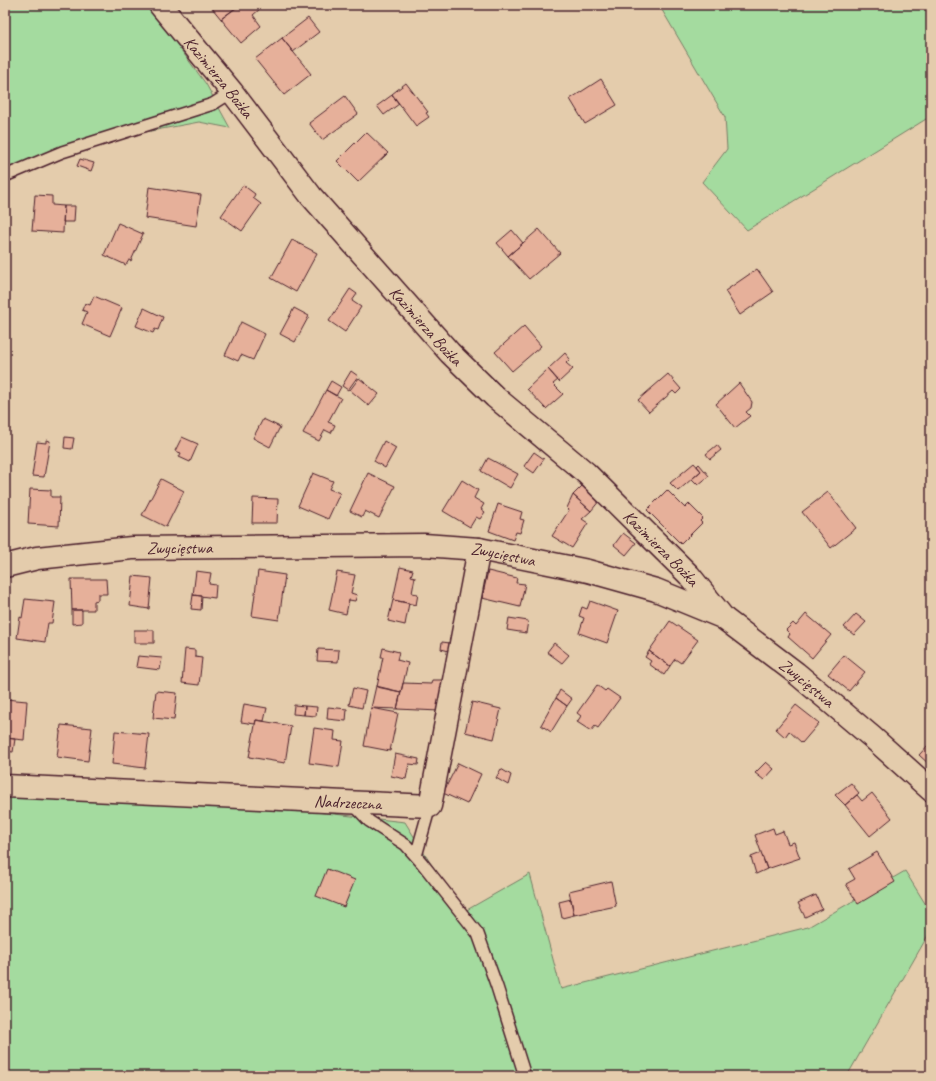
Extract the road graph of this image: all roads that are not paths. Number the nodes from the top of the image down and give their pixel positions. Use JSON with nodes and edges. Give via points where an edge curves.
{"nodes":[{"id":1,"x":160,"y":5,"type":"edge"},
{"id":2,"x":232,"y":92,"type":"junction"},
{"id":3,"x":5,"y":176,"type":"edge"},
{"id":4,"x":479,"y":549,"type":"junction"},
{"id":5,"x":5,"y":556,"type":"edge"},
{"id":6,"x":37,"y":558,"type":"junction"},
{"id":7,"x":5,"y":566,"type":"edge"},
{"id":8,"x":722,"y":617,"type":"junction"},
{"id":9,"x":5,"y":786,"type":"edge"},
{"id":10,"x":931,"y":790,"type":"edge"},
{"id":11,"x":351,"y":802,"type":"junction"},
{"id":12,"x":430,"y":806,"type":"junction"},
{"id":13,"x":416,"y":856,"type":"junction"},
{"id":14,"x":525,"y":1076,"type":"edge"}],
"edges":[{"from":1,"to":2,"type":"street","name":"Kazimierza Bożka"},
{"from":2,"to":3,"type":"lane","via":[[213,104],[62,152]]},
{"from":2,"to":8,"type":"street","name":"Kazimierza Bożka","via":[[311,196],[450,353],[495,398],[586,473],[689,576]]},
{"from":4,"to":6,"type":"street","name":"Zwycięstwa","via":[[424,545],[132,548]]},
{"from":4,"to":8,"type":"street","name":"Zwycięstwa","via":[[588,570],[656,590]]},
{"from":4,"to":12,"type":"street"},
{"from":5,"to":6,"type":"street"},
{"from":6,"to":7,"type":"street","name":"Zwycięstwa"},
{"from":8,"to":10,"type":"street","name":"Zwycięstwa","via":[[808,683]]},
{"from":9,"to":11,"type":"street","name":"Nadrzeczna"},
{"from":11,"to":12,"type":"street","name":"Nadrzeczna"},
{"from":11,"to":13,"type":"lane","via":[[369,821],[406,846]]},
{"from":12,"to":13,"type":"lane"},
{"from":13,"to":14,"type":"lane","via":[[478,934]]}]}
